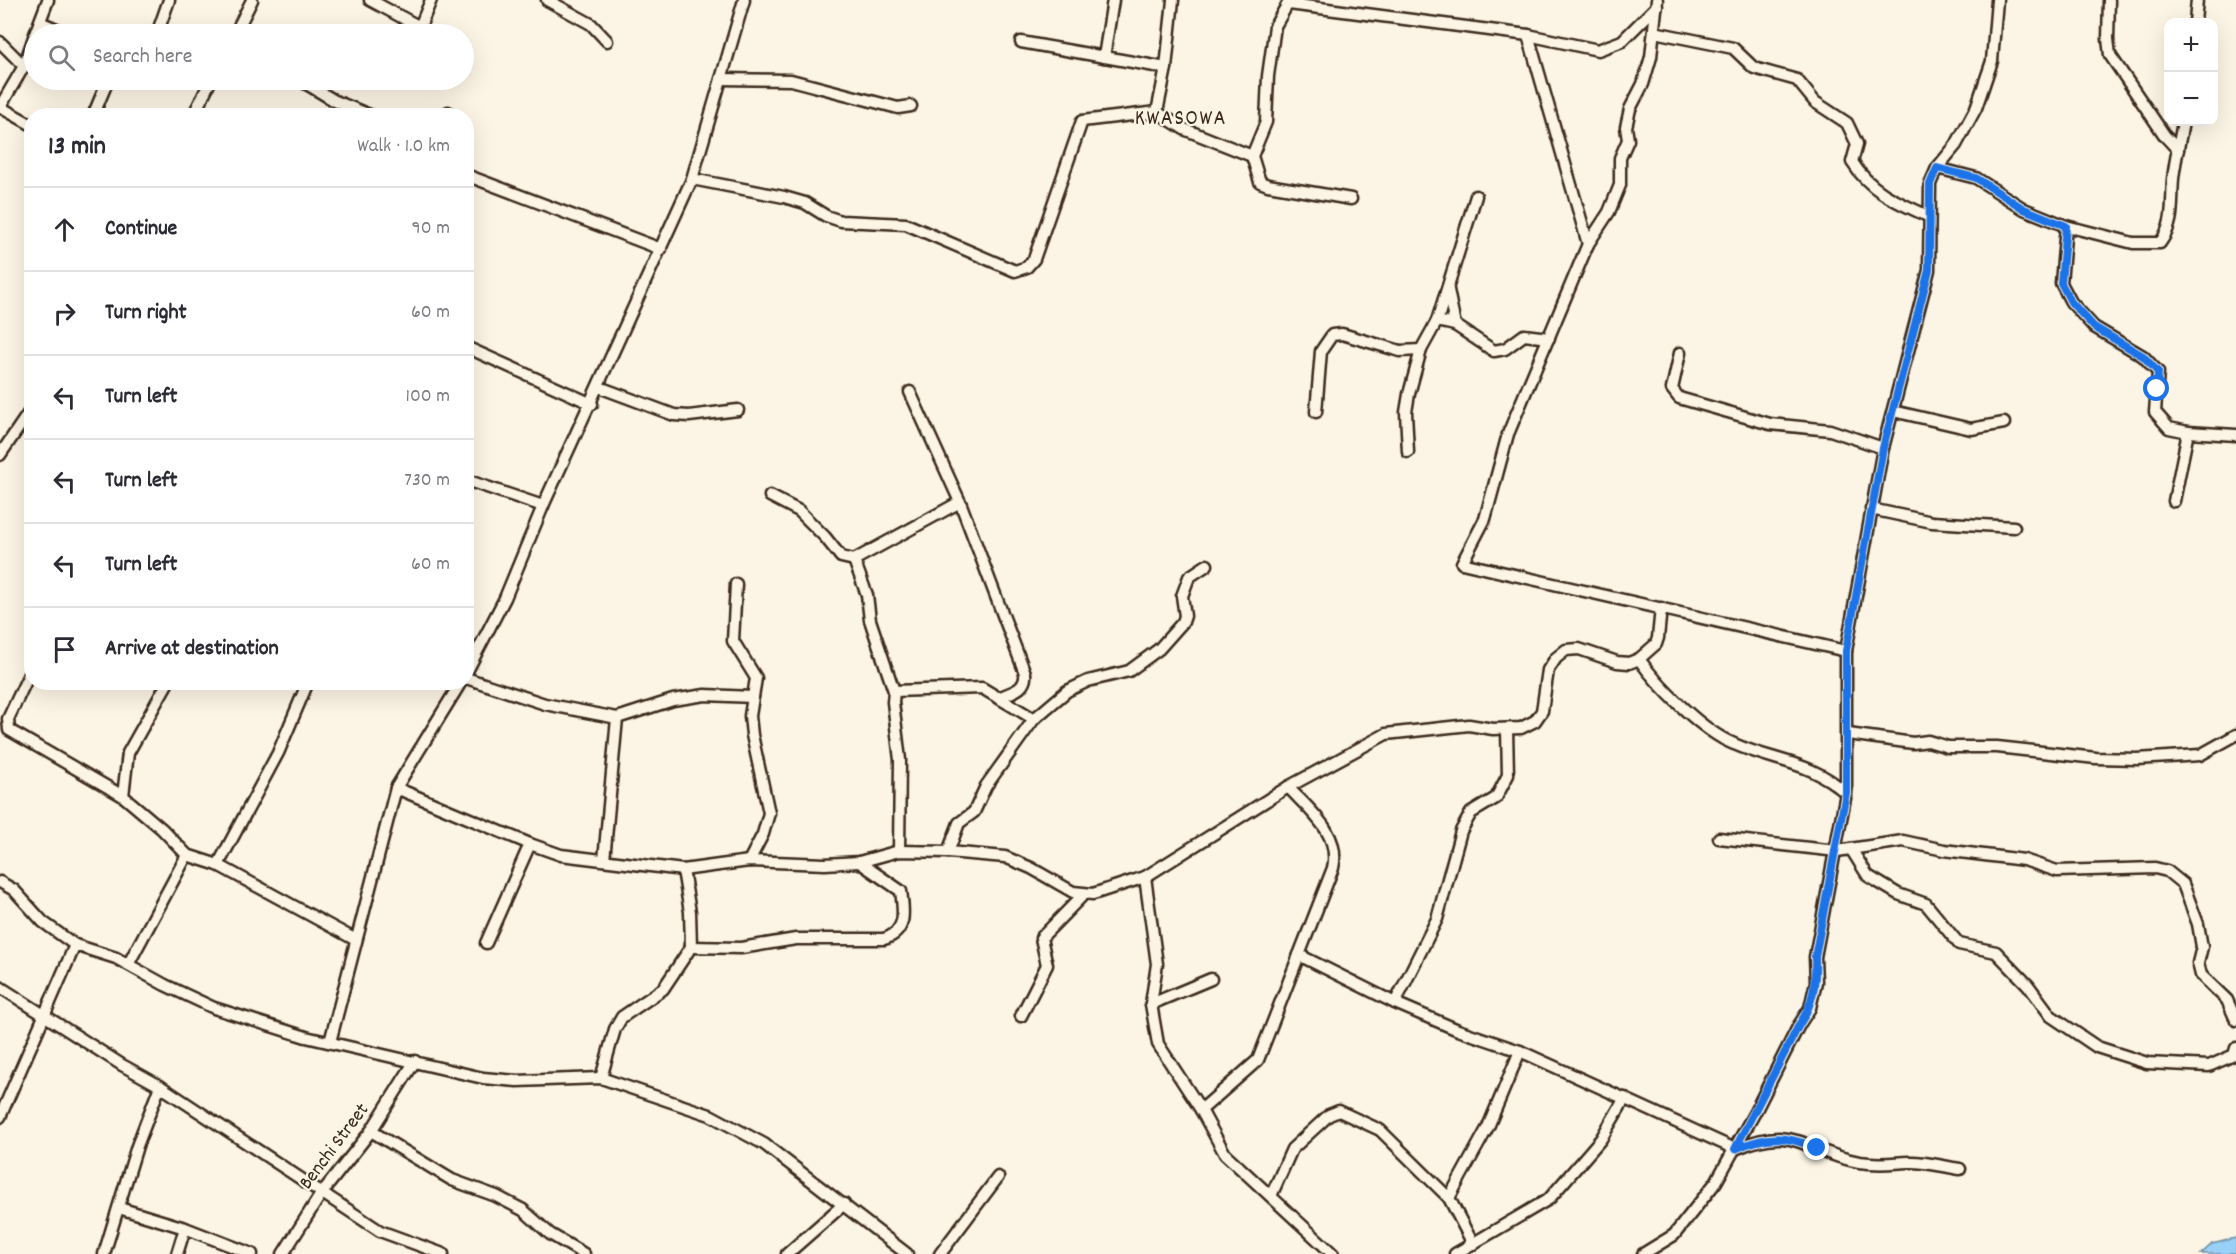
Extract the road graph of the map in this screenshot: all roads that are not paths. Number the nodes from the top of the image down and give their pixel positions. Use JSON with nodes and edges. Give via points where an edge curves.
{"nodes":[{"id":1,"x":48,"y":0,"type":"edge"},
{"id":2,"x":169,"y":0,"type":"edge"},
{"id":3,"x":252,"y":0,"type":"edge"},
{"id":4,"x":370,"y":0,"type":"edge"},
{"id":5,"x":431,"y":0,"type":"edge"},
{"id":6,"x":547,"y":0,"type":"edge"},
{"id":7,"x":744,"y":0,"type":"edge"},
{"id":8,"x":1113,"y":0,"type":"edge"},
{"id":9,"x":1173,"y":0,"type":"edge"},
{"id":10,"x":1997,"y":0,"type":"edge"},
{"id":11,"x":2109,"y":0,"type":"edge"},
{"id":12,"x":2197,"y":0,"type":"edge"},
{"id":13,"x":1289,"y":2,"type":"edge"},
{"id":14,"x":1657,"y":3,"type":"edge"},
{"id":15,"x":2195,"y":18,"type":"edge"},
{"id":16,"x":40,"y":22,"type":"joint"},
{"id":17,"x":45,"y":24,"type":"edge"},
{"id":18,"x":161,"y":24,"type":"edge"},
{"id":19,"x":239,"y":24,"type":"edge"},
{"id":20,"x":414,"y":24,"type":"edge"},
{"id":21,"x":420,"y":24,"type":"edge"},
{"id":22,"x":1654,"y":32,"type":"junction"},
{"id":23,"x":1528,"y":35,"type":"junction"},
{"id":24,"x":607,"y":40,"type":"dead end"},
{"id":25,"x":0,"y":42,"type":"edge"},
{"id":26,"x":1021,"y":42,"type":"dead end"},
{"id":27,"x":1104,"y":57,"type":"junction"},
{"id":28,"x":24,"y":66,"type":"joint"},
{"id":29,"x":1166,"y":68,"type":"junction"},
{"id":30,"x":721,"y":79,"type":"junction"},
{"id":31,"x":104,"y":90,"type":"edge"},
{"id":32,"x":206,"y":90,"type":"edge"},
{"id":33,"x":317,"y":90,"type":"edge"},
{"id":34,"x":911,"y":106,"type":"dead end"},
{"id":35,"x":0,"y":107,"type":"edge"},
{"id":36,"x":96,"y":108,"type":"edge"},
{"id":37,"x":197,"y":108,"type":"edge"},
{"id":38,"x":352,"y":108,"type":"edge"},
{"id":39,"x":1157,"y":112,"type":"junction"},
{"id":40,"x":24,"y":120,"type":"edge"},
{"id":41,"x":2182,"y":126,"type":"edge"},
{"id":42,"x":2178,"y":150,"type":"junction"},
{"id":43,"x":1252,"y":156,"type":"junction"},
{"id":44,"x":1937,"y":168,"type":"junction"},
{"id":45,"x":474,"y":178,"type":"edge"},
{"id":46,"x":692,"y":179,"type":"junction"},
{"id":47,"x":1476,"y":196,"type":"dead end"},
{"id":48,"x":1351,"y":199,"type":"dead end"},
{"id":49,"x":1928,"y":216,"type":"junction"},
{"id":50,"x":2066,"y":226,"type":"junction"},
{"id":51,"x":1588,"y":244,"type":"junction"},
{"id":52,"x":661,"y":249,"type":"junction"},
{"id":53,"x":1448,"y":287,"type":"junction"},
{"id":54,"x":1437,"y":321,"type":"junction"},
{"id":55,"x":1455,"y":325,"type":"junction"},
{"id":56,"x":1549,"y":338,"type":"junction"},
{"id":57,"x":1421,"y":350,"type":"junction"},
{"id":58,"x":474,"y":351,"type":"edge"},
{"id":59,"x":1680,"y":353,"type":"dead end"},
{"id":60,"x":599,"y":387,"type":"junction"},
{"id":61,"x":910,"y":392,"type":"dead end"},
{"id":62,"x":592,"y":404,"type":"junction"},
{"id":63,"x":738,"y":410,"type":"dead end"},
{"id":64,"x":1893,"y":411,"type":"junction"},
{"id":65,"x":1316,"y":412,"type":"dead end"},
{"id":66,"x":24,"y":420,"type":"edge"},
{"id":67,"x":2004,"y":423,"type":"dead end"},
{"id":68,"x":2188,"y":432,"type":"junction"},
{"id":69,"x":2236,"y":435,"type":"edge"},
{"id":70,"x":1883,"y":448,"type":"junction"},
{"id":71,"x":1408,"y":452,"type":"dead end"},
{"id":72,"x":0,"y":455,"type":"edge"},
{"id":73,"x":474,"y":483,"type":"edge"},
{"id":74,"x":770,"y":496,"type":"dead end"},
{"id":75,"x":2174,"y":501,"type":"dead end"},
{"id":76,"x":960,"y":502,"type":"junction"},
{"id":77,"x":543,"y":506,"type":"junction"},
{"id":78,"x":1871,"y":509,"type":"junction"},
{"id":79,"x":2014,"y":527,"type":"dead end"},
{"id":80,"x":854,"y":560,"type":"junction"},
{"id":81,"x":1207,"y":565,"type":"dead end"},
{"id":82,"x":736,"y":584,"type":"dead end"},
{"id":83,"x":1661,"y":608,"type":"junction"},
{"id":84,"x":1846,"y":651,"type":"junction"},
{"id":85,"x":474,"y":658,"type":"edge"},
{"id":86,"x":1639,"y":659,"type":"junction"},
{"id":87,"x":474,"y":681,"type":"edge"},
{"id":88,"x":24,"y":685,"type":"edge"},
{"id":89,"x":163,"y":690,"type":"edge"},
{"id":90,"x":305,"y":690,"type":"edge"},
{"id":91,"x":456,"y":690,"type":"edge"},
{"id":92,"x":894,"y":691,"type":"junction"},
{"id":93,"x":753,"y":697,"type":"junction"},
{"id":94,"x":998,"y":698,"type":"junction"},
{"id":95,"x":618,"y":718,"type":"junction"},
{"id":96,"x":1034,"y":719,"type":"junction"},
{"id":97,"x":1507,"y":729,"type":"junction"},
{"id":98,"x":1848,"y":734,"type":"junction"},
{"id":99,"x":2236,"y":735,"type":"edge"},
{"id":100,"x":1288,"y":787,"type":"junction"},
{"id":101,"x":396,"y":788,"type":"junction"},
{"id":102,"x":1846,"y":793,"type":"junction"},
{"id":103,"x":123,"y":796,"type":"junction"},
{"id":104,"x":1719,"y":838,"type":"dead end"},
{"id":105,"x":530,"y":844,"type":"junction"},
{"id":106,"x":1851,"y":849,"type":"junction"},
{"id":107,"x":899,"y":851,"type":"junction"},
{"id":108,"x":1837,"y":851,"type":"junction"},
{"id":109,"x":948,"y":852,"type":"junction"},
{"id":110,"x":187,"y":855,"type":"junction"},
{"id":111,"x":604,"y":860,"type":"junction"},
{"id":112,"x":749,"y":861,"type":"junction"},
{"id":113,"x":860,"y":862,"type":"junction"},
{"id":114,"x":218,"y":865,"type":"junction"},
{"id":115,"x":683,"y":870,"type":"junction"},
{"id":116,"x":1145,"y":877,"type":"junction"},
{"id":117,"x":0,"y":882,"type":"edge"},
{"id":118,"x":1083,"y":895,"type":"junction"},
{"id":119,"x":356,"y":940,"type":"junction"},
{"id":120,"x":486,"y":943,"type":"dead end"},
{"id":121,"x":75,"y":945,"type":"junction"},
{"id":122,"x":691,"y":947,"type":"junction"},
{"id":123,"x":1299,"y":955,"type":"junction"},
{"id":124,"x":129,"y":963,"type":"junction"},
{"id":125,"x":1211,"y":979,"type":"dead end"},
{"id":126,"x":0,"y":987,"type":"edge"},
{"id":127,"x":1151,"y":1004,"type":"junction"},
{"id":128,"x":1395,"y":1004,"type":"junction"},
{"id":129,"x":1021,"y":1016,"type":"dead end"},
{"id":130,"x":44,"y":1017,"type":"junction"},
{"id":131,"x":2236,"y":1020,"type":"edge"},
{"id":132,"x":330,"y":1042,"type":"junction"},
{"id":133,"x":2236,"y":1048,"type":"edge"},
{"id":134,"x":1520,"y":1051,"type":"junction"},
{"id":135,"x":415,"y":1061,"type":"junction"},
{"id":136,"x":601,"y":1078,"type":"junction"},
{"id":137,"x":160,"y":1086,"type":"junction"},
{"id":138,"x":1625,"y":1098,"type":"junction"},
{"id":139,"x":1201,"y":1110,"type":"junction"},
{"id":140,"x":0,"y":1117,"type":"edge"},
{"id":141,"x":371,"y":1131,"type":"junction"},
{"id":142,"x":1735,"y":1149,"type":"junction"},
{"id":143,"x":1960,"y":1169,"type":"dead end"},
{"id":144,"x":998,"y":1177,"type":"dead end"},
{"id":145,"x":321,"y":1194,"type":"junction"},
{"id":146,"x":1270,"y":1196,"type":"junction"},
{"id":147,"x":1449,"y":1198,"type":"junction"},
{"id":148,"x":844,"y":1204,"type":"junction"},
{"id":149,"x":119,"y":1208,"type":"junction"},
{"id":150,"x":185,"y":1228,"type":"junction"},
{"id":151,"x":1473,"y":1244,"type":"junction"},
{"id":152,"x":104,"y":1254,"type":"edge"},
{"id":153,"x":177,"y":1254,"type":"edge"},
{"id":154,"x":252,"y":1254,"type":"edge"},
{"id":155,"x":283,"y":1254,"type":"edge"},
{"id":156,"x":443,"y":1254,"type":"edge"},
{"id":157,"x":584,"y":1254,"type":"edge"},
{"id":158,"x":787,"y":1254,"type":"edge"},
{"id":159,"x":907,"y":1254,"type":"edge"},
{"id":160,"x":940,"y":1254,"type":"edge"},
{"id":161,"x":1333,"y":1254,"type":"edge"},
{"id":162,"x":1455,"y":1254,"type":"edge"},
{"id":163,"x":1644,"y":1254,"type":"edge"}],
"edges":[{"from":1,"to":16,"type":"street"},
{"from":2,"to":18,"type":"street"},
{"from":3,"to":19,"type":"street"},
{"from":4,"to":20,"type":"street"},
{"from":5,"to":21,"type":"street"},
{"from":6,"to":24,"type":"street","via":[[591,24]]},
{"from":7,"to":30,"type":"street"},
{"from":8,"to":27,"type":"street"},
{"from":9,"to":29,"type":"street"},
{"from":10,"to":44,"type":"street","via":[[1992,61],[1976,108],[1956,145]]},
{"from":11,"to":42,"type":"street","via":[[2110,55]]},
{"from":12,"to":15,"type":"street"},
{"from":13,"to":23,"type":"street"},
{"from":13,"to":43,"type":"street","via":[[1275,26],[1266,122]]},
{"from":14,"to":22,"type":"street"},
{"from":14,"to":23,"type":"street","via":[[1622,41],[1598,50]]},
{"from":16,"to":17,"type":"street"},
{"from":22,"to":49,"type":"street","via":[[1733,48],[1754,68],[1797,80],[1815,102],[1847,123],[1857,144],[1852,162],[1864,181]]},
{"from":22,"to":51,"type":"street","via":[[1643,84],[1630,108],[1628,140],[1620,158],[1620,185],[1609,212]]},
{"from":23,"to":51,"type":"street"},
{"from":25,"to":28,"type":"street"},
{"from":26,"to":27,"type":"street"},
{"from":27,"to":29,"type":"street"},
{"from":28,"to":35,"type":"street"},
{"from":29,"to":39,"type":"street"},
{"from":30,"to":34,"type":"street","via":[[791,80],[898,108]]},
{"from":30,"to":46,"type":"street"},
{"from":31,"to":36,"type":"street"},
{"from":32,"to":37,"type":"street"},
{"from":33,"to":38,"type":"street"},
{"from":35,"to":40,"type":"street"},
{"from":39,"to":43,"type":"street","via":[[1184,129]]},
{"from":39,"to":46,"type":"street","via":[[1082,120],[1034,259],[1015,271],[906,224],[841,221],[784,197]]},
{"from":41,"to":42,"type":"street"},
{"from":42,"to":50,"type":"street","via":[[2172,219],[2160,243],[2133,243]]},
{"from":43,"to":48,"type":"street","via":[[1260,182]]},
{"from":44,"to":49,"type":"street","via":[[1930,184]]},
{"from":44,"to":50,"type":"street","via":[[1976,178],[2024,209]]},
{"from":45,"to":52,"type":"street"},
{"from":46,"to":52,"type":"street"},
{"from":47,"to":53,"type":"street"},
{"from":49,"to":64,"type":"street","via":[[1929,270]]},
{"from":50,"to":68,"type":"street","via":[[2061,283],[2071,302],[2094,327],[2143,356],[2158,372],[2155,412],[2169,428]]},
{"from":51,"to":56,"type":"street"},
{"from":52,"to":60,"type":"street"},
{"from":53,"to":54,"type":"street"},
{"from":53,"to":55,"type":"street"},
{"from":54,"to":55,"type":"street"},
{"from":54,"to":57,"type":"street"},
{"from":55,"to":56,"type":"street","via":[[1494,351],[1505,349],[1524,335]]},
{"from":56,"to":83,"type":"street","via":[[1508,434],[1485,519],[1462,563]]},
{"from":57,"to":65,"type":"street","via":[[1401,351],[1342,334],[1332,335],[1320,351]]},
{"from":57,"to":71,"type":"street","via":[[1406,412]]},
{"from":58,"to":62,"type":"street"},
{"from":59,"to":70,"type":"street","via":[[1672,389],[1678,398],[1770,424],[1830,430]]},
{"from":60,"to":62,"type":"street"},
{"from":60,"to":63,"type":"street","via":[[674,414]]},
{"from":61,"to":76,"type":"street"},
{"from":62,"to":77,"type":"street"},
{"from":64,"to":67,"type":"street","via":[[1971,429]]},
{"from":64,"to":70,"type":"street"},
{"from":66,"to":72,"type":"street"},
{"from":68,"to":69,"type":"street"},
{"from":68,"to":75,"type":"street"},
{"from":70,"to":78,"type":"street"},
{"from":73,"to":77,"type":"street"},
{"from":74,"to":80,"type":"street","via":[[799,511],[840,557]]},
{"from":76,"to":80,"type":"street"},
{"from":76,"to":94,"type":"street","via":[[1025,673],[1026,679],[1019,689]]},
{"from":77,"to":85,"type":"street","via":[[505,598]]},
{"from":78,"to":79,"type":"street","via":[[1932,522]]},
{"from":78,"to":84,"type":"street"},
{"from":80,"to":92,"type":"street"},
{"from":81,"to":96,"type":"street","via":[[1189,577],[1182,596],[1183,622],[1159,649],[1129,671],[1088,681],[1067,691]]},
{"from":82,"to":93,"type":"street","via":[[733,641],[756,678]]},
{"from":83,"to":84,"type":"street"},
{"from":83,"to":86,"type":"street","via":[[1656,644]]},
{"from":84,"to":98,"type":"street"},
{"from":86,"to":97,"type":"street","via":[[1617,662],[1579,649],[1566,650],[1548,670],[1542,711],[1535,721]]},
{"from":86,"to":102,"type":"street","via":[[1653,678],[1731,743],[1812,770],[1831,779]]},
{"from":87,"to":95,"type":"street","via":[[579,713]]},
{"from":88,"to":103,"type":"street","via":[[8,719],[9,730]]},
{"from":89,"to":103,"type":"street","via":[[128,753]]},
{"from":90,"to":114,"type":"street","via":[[278,753]]},
{"from":91,"to":101,"type":"street"},
{"from":92,"to":94,"type":"street","via":[[982,688]]},
{"from":92,"to":107,"type":"street","via":[[900,760]]},
{"from":93,"to":95,"type":"street","via":[[705,695],[673,700]]},
{"from":93,"to":112,"type":"street","via":[[752,735],[769,813]]},
{"from":94,"to":96,"type":"street"},
{"from":95,"to":111,"type":"street"},
{"from":96,"to":109,"type":"street","via":[[986,786],[974,812],[959,824]]},
{"from":97,"to":100,"type":"street","via":[[1469,724],[1386,734]]},
{"from":97,"to":128,"type":"street","via":[[1508,775],[1496,798],[1471,813],[1461,831],[1437,919]]},
{"from":98,"to":99,"type":"street","via":[[1912,743],[1928,741],[1948,747],[1997,747],[2137,759],[2200,755]]},
{"from":98,"to":102,"type":"street"},
{"from":100,"to":116,"type":"street"},
{"from":100,"to":123,"type":"street","via":[[1330,836],[1335,857]]},
{"from":101,"to":105,"type":"street"},
{"from":101,"to":119,"type":"street"},
{"from":102,"to":108,"type":"street"},
{"from":103,"to":110,"type":"street"},
{"from":104,"to":108,"type":"street"},
{"from":105,"to":111,"type":"street","via":[[561,855]]},
{"from":105,"to":120,"type":"street"},
{"from":106,"to":108,"type":"street"},
{"from":106,"to":131,"type":"street","via":[[1903,841],[2024,860],[2057,871],[2155,868],[2167,872],[2183,884],[2198,924],[2201,975],[2227,1000]]},
{"from":106,"to":133,"type":"street","via":[[1868,876],[1898,894],[1926,904],[1959,944],[1996,952],[2051,1016],[2097,1047],[2147,1063],[2209,1066],[2234,1054]]},
{"from":107,"to":109,"type":"street"},
{"from":107,"to":113,"type":"street"},
{"from":108,"to":142,"type":"street","via":[[1815,957],[1816,982],[1810,1008]]},
{"from":109,"to":118,"type":"street","via":[[1005,857]]},
{"from":110,"to":114,"type":"street"},
{"from":110,"to":124,"type":"street"},
{"from":111,"to":115,"type":"street"},
{"from":112,"to":113,"type":"street"},
{"from":112,"to":115,"type":"street"},
{"from":113,"to":122,"type":"street","via":[[900,889],[901,927],[896,935],[884,939],[796,939],[741,948]]},
{"from":114,"to":119,"type":"street"},
{"from":115,"to":122,"type":"street"},
{"from":116,"to":118,"type":"street"},
{"from":116,"to":127,"type":"street","via":[[1157,964]]},
{"from":117,"to":121,"type":"street"},
{"from":118,"to":129,"type":"street","via":[[1041,938],[1047,965]]},
{"from":119,"to":132,"type":"street"},
{"from":121,"to":124,"type":"street"},
{"from":121,"to":130,"type":"street"},
{"from":122,"to":136,"type":"street","via":[[663,989],[622,1017]]},
{"from":123,"to":128,"type":"street"},
{"from":123,"to":139,"type":"street","via":[[1258,1060]]},
{"from":124,"to":132,"type":"street","via":[[214,1008]]},
{"from":125,"to":127,"type":"street"},
{"from":126,"to":130,"type":"street"},
{"from":127,"to":139,"type":"street","via":[[1158,1044]]},
{"from":128,"to":134,"type":"street"},
{"from":130,"to":137,"type":"street"},
{"from":130,"to":140,"type":"street"},
{"from":132,"to":135,"type":"street"},
{"from":134,"to":138,"type":"street"},
{"from":134,"to":147,"type":"street","via":[[1488,1127]]},
{"from":135,"to":136,"type":"street","via":[[483,1078]]},
{"from":135,"to":141,"type":"street","name":"Benchi Street"},
{"from":136,"to":148,"type":"street","via":[[680,1103],[740,1129]]},
{"from":137,"to":145,"type":"street"},
{"from":137,"to":149,"type":"street"},
{"from":138,"to":142,"type":"street"},
{"from":138,"to":151,"type":"street","via":[[1601,1139],[1549,1199]]},
{"from":139,"to":146,"type":"street","via":[[1225,1154]]},
{"from":141,"to":145,"type":"street","name":"Benchi Street"},
{"from":141,"to":157,"type":"street","via":[[452,1180],[523,1210],[550,1234]]},
{"from":142,"to":143,"type":"street","via":[[1779,1137],[1796,1139],[1855,1161],[1888,1166],[1911,1161]]},
{"from":142,"to":163,"type":"street","via":[[1716,1182],[1674,1235]]},
{"from":144,"to":160,"type":"street"},
{"from":145,"to":155,"type":"street","name":"Benchi Street"},
{"from":145,"to":156,"type":"street","via":[[391,1236]]},
{"from":146,"to":147,"type":"street","via":[[1292,1149],[1329,1115],[1339,1111],[1380,1130]]},
{"from":146,"to":161,"type":"street"},
{"from":147,"to":151,"type":"street"},
{"from":148,"to":158,"type":"street"},
{"from":148,"to":159,"type":"street"},
{"from":149,"to":150,"type":"street"},
{"from":149,"to":152,"type":"street"},
{"from":150,"to":153,"type":"street"},
{"from":150,"to":154,"type":"street"},
{"from":151,"to":162,"type":"street"}]}
